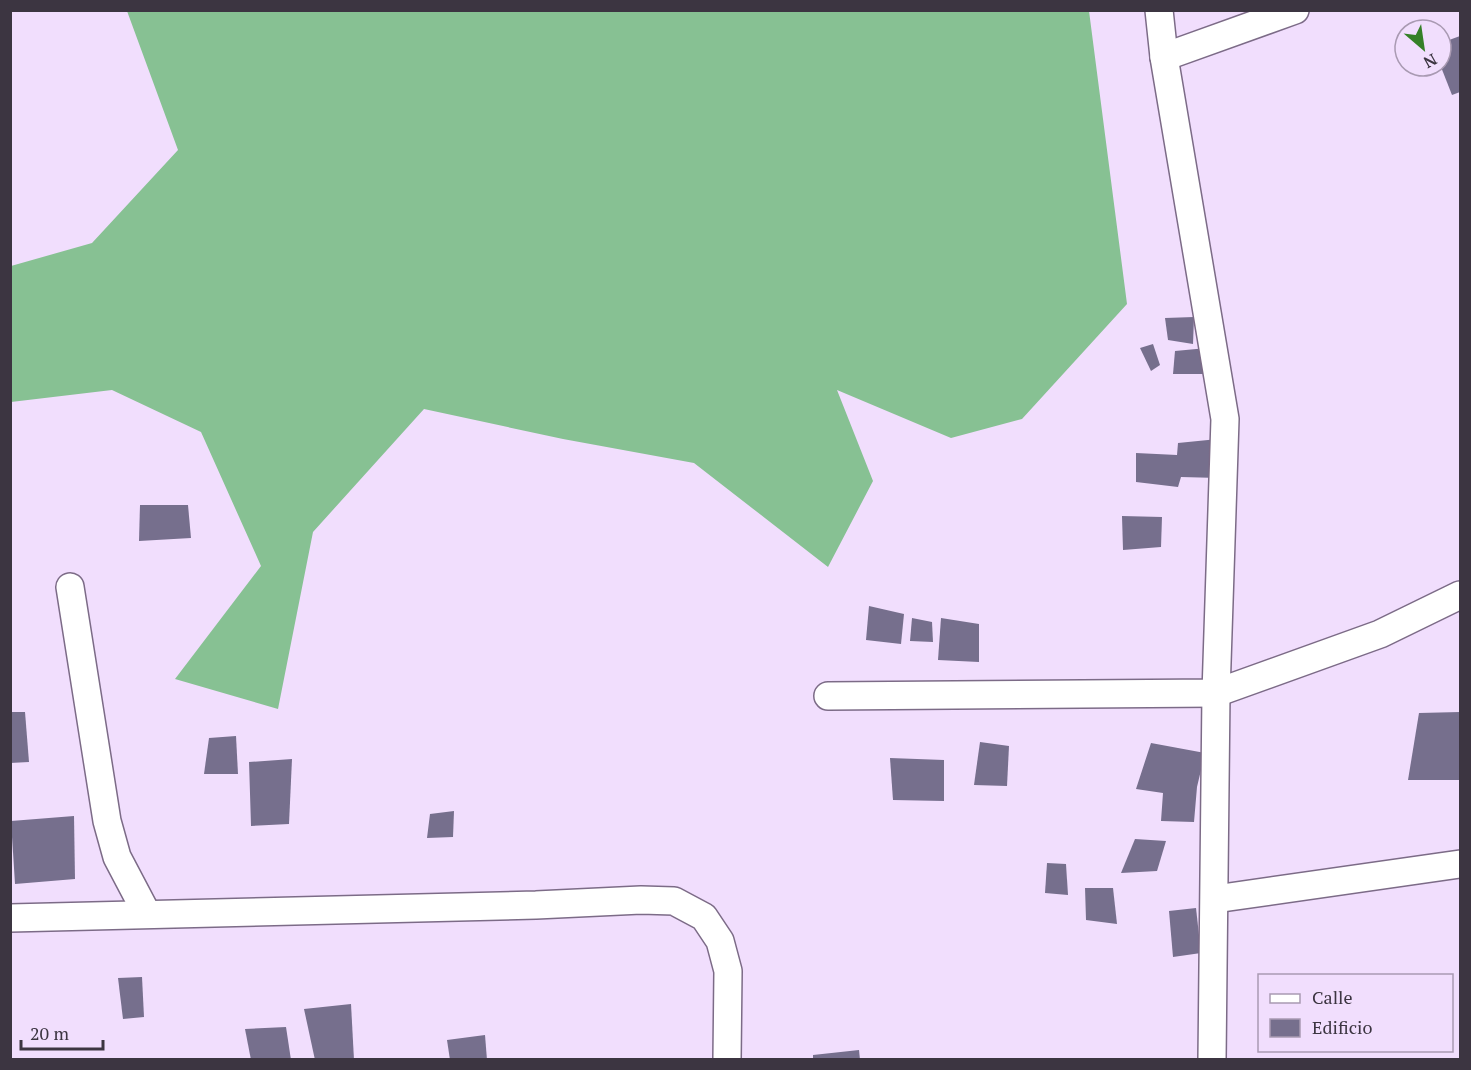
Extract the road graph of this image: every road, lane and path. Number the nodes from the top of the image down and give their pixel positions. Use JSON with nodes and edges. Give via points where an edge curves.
{"nodes":[{"id":1,"x":1159,"y":10,"type":"edge"},
{"id":2,"x":1295,"y":10,"type":"edge"},
{"id":3,"x":1164,"y":57,"type":"junction"},
{"id":4,"x":70,"y":587,"type":"dead end"},
{"id":5,"x":1461,"y":595,"type":"edge"},
{"id":6,"x":1216,"y":693,"type":"junction"},
{"id":7,"x":828,"y":696,"type":"dead end"},
{"id":8,"x":1461,"y":864,"type":"edge"},
{"id":9,"x":1215,"y":899,"type":"junction"},
{"id":10,"x":147,"y":914,"type":"junction"},
{"id":11,"x":10,"y":918,"type":"edge"},
{"id":12,"x":727,"y":1059,"type":"edge"},
{"id":13,"x":1212,"y":1059,"type":"edge"}],
"edges":[{"from":1,"to":3,"type":"street"},
{"from":2,"to":3,"type":"street"},
{"from":3,"to":6,"type":"street","via":[[1225,419]]},
{"from":4,"to":10,"type":"street","via":[[108,821],[117,857]]},
{"from":5,"to":6,"type":"street","via":[[1380,634]]},
{"from":6,"to":7,"type":"street"},
{"from":6,"to":9,"type":"street"},
{"from":8,"to":9,"type":"street"},
{"from":9,"to":13,"type":"street"},
{"from":10,"to":11,"type":"street"},
{"from":10,"to":12,"type":"street","via":[[675,901],[704,917],[720,941],[728,970]]}]}
